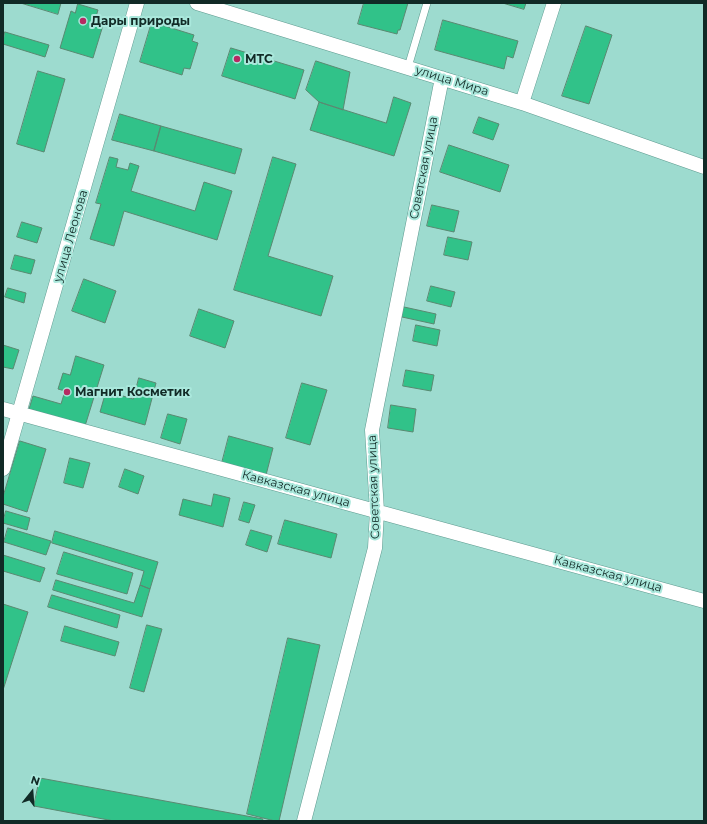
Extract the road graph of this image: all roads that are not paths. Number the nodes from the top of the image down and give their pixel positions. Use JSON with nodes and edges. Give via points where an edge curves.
{"nodes":[{"id":1,"x":137,"y":3,"type":"edge"},
{"id":2,"x":197,"y":3,"type":"edge"},
{"id":3,"x":427,"y":3,"type":"edge"},
{"id":4,"x":554,"y":3,"type":"edge"},
{"id":5,"x":408,"y":67,"type":"junction"},
{"id":6,"x":442,"y":78,"type":"junction"},
{"id":7,"x":522,"y":103,"type":"junction"},
{"id":8,"x":704,"y":168,"type":"edge"},
{"id":9,"x":3,"y":409,"type":"edge"},
{"id":10,"x":20,"y":414,"type":"junction"},
{"id":11,"x":3,"y":469,"type":"edge"},
{"id":12,"x":377,"y":511,"type":"junction"},
{"id":13,"x":704,"y":601,"type":"edge"},
{"id":14,"x":304,"y":821,"type":"edge"}],
"edges":[{"from":1,"to":10,"type":"street","name":"улица Леонова"},
{"from":2,"to":5,"type":"street","name":"улица Мира"},
{"from":3,"to":5,"type":"lane"},
{"from":4,"to":7,"type":"street"},
{"from":5,"to":6,"type":"street","name":"улица Мира"},
{"from":6,"to":7,"type":"street","name":"улица Мира"},
{"from":6,"to":12,"type":"street","name":"Советская улица","via":[[372,430]]},
{"from":7,"to":8,"type":"street","name":"улица Мира"},
{"from":9,"to":10,"type":"street","name":"Кавказская улица"},
{"from":10,"to":11,"type":"street","name":"улица Леонова"},
{"from":10,"to":12,"type":"street","name":"Кавказская улица"},
{"from":12,"to":13,"type":"street","name":"Кавказская улица"},
{"from":12,"to":14,"type":"street","name":"Советская улица","via":[[375,548]]}]}
